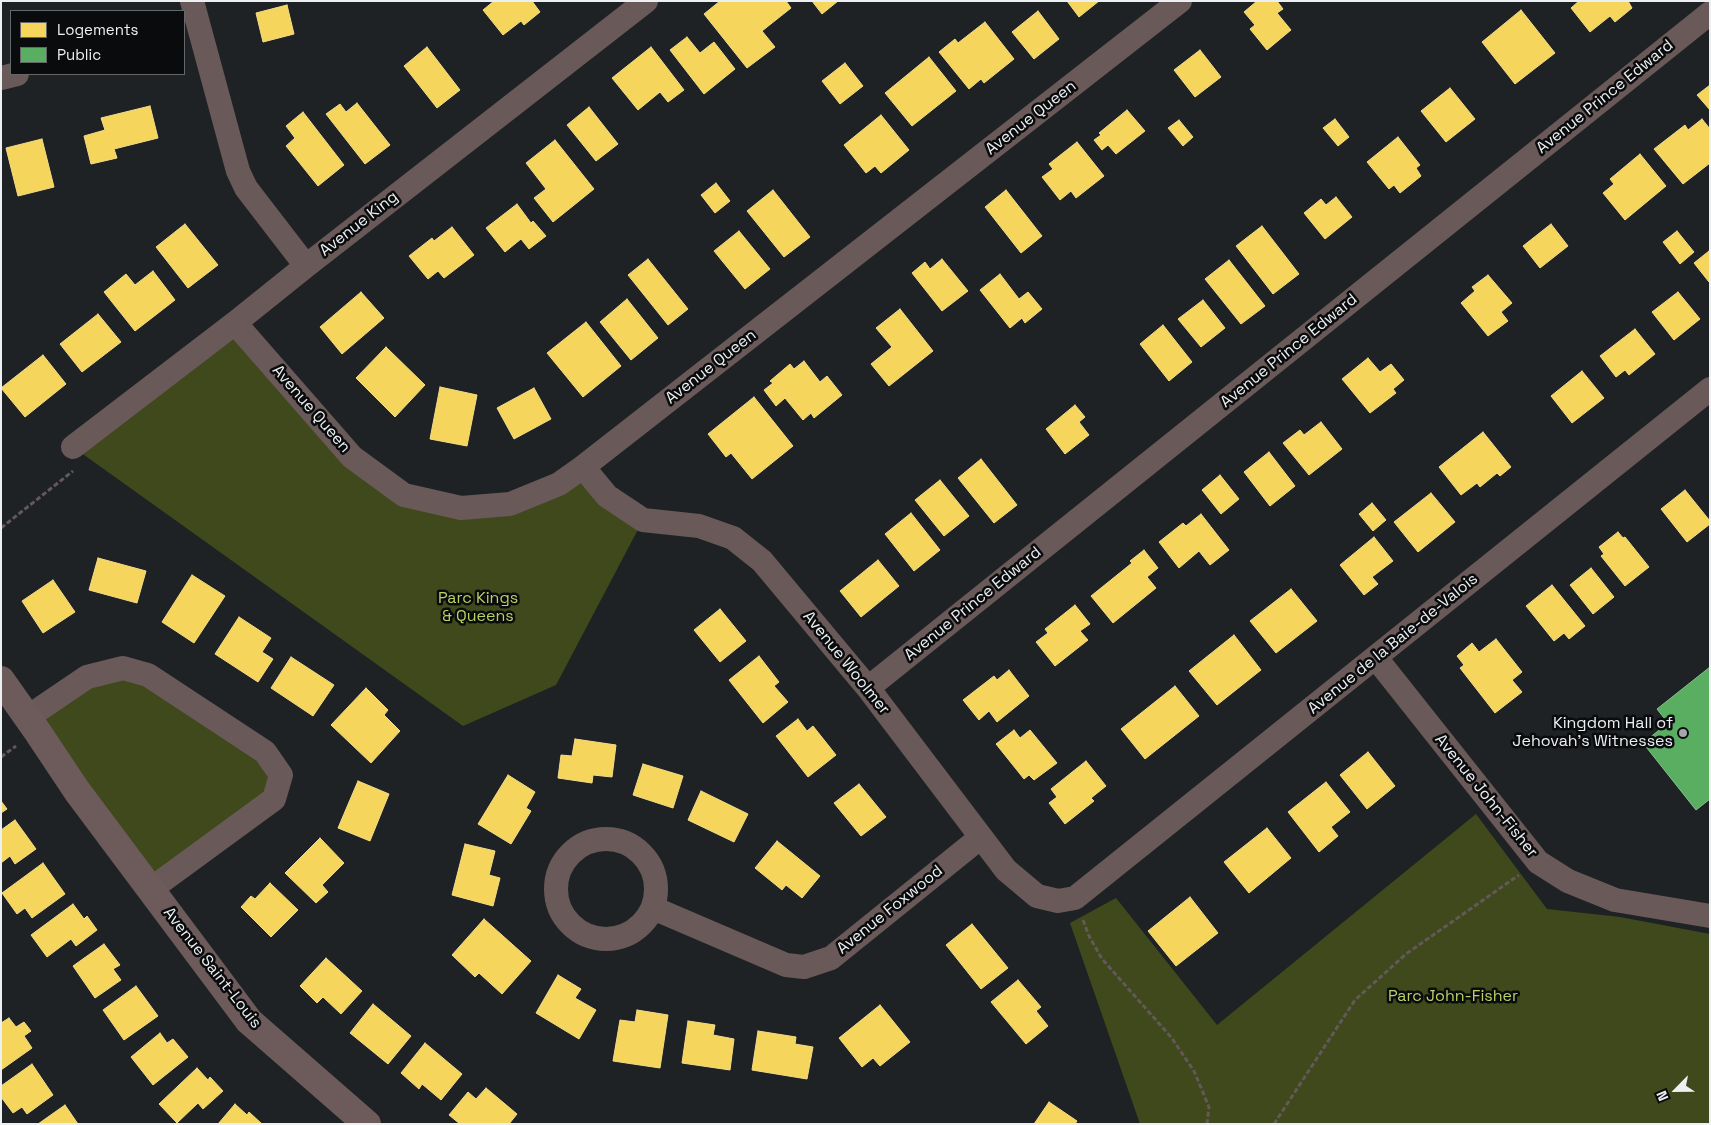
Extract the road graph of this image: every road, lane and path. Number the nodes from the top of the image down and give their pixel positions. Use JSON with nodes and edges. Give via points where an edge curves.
{"nodes":[{"id":1,"x":192,"y":1,"type":"edge"},
{"id":2,"x":646,"y":1,"type":"edge"},
{"id":3,"x":1180,"y":1,"type":"edge"},
{"id":4,"x":1710,"y":13,"type":"edge"},
{"id":5,"x":191,"y":27,"type":"edge"},
{"id":6,"x":306,"y":266,"type":"junction"},
{"id":7,"x":235,"y":323,"type":"junction"},
{"id":8,"x":1710,"y":389,"type":"edge"},
{"id":9,"x":76,"y":457,"type":"joint"},
{"id":10,"x":583,"y":468,"type":"junction"},
{"id":11,"x":1,"y":528,"type":"edge"},
{"id":12,"x":1376,"y":658,"type":"junction"},
{"id":13,"x":1,"y":680,"type":"edge"},
{"id":14,"x":868,"y":688,"type":"junction"},
{"id":15,"x":25,"y":730,"type":"junction"},
{"id":16,"x":1,"y":757,"type":"edge"},
{"id":17,"x":981,"y":837,"type":"junction"},
{"id":18,"x":1538,"y":862,"type":"junction"},
{"id":19,"x":151,"y":889,"type":"junction"},
{"id":20,"x":1075,"y":898,"type":"junction"},
{"id":21,"x":653,"y":908,"type":"junction"},
{"id":22,"x":1710,"y":916,"type":"edge"},
{"id":23,"x":367,"y":1124,"type":"edge"},
{"id":24,"x":1207,"y":1124,"type":"edge"},
{"id":25,"x":1274,"y":1124,"type":"edge"}],
"edges":[{"from":1,"to":5,"type":"street"},
{"from":2,"to":6,"type":"street","name":"Avenue King"},
{"from":3,"to":10,"type":"street","name":"Avenue Queen"},
{"from":4,"to":14,"type":"street","name":"Avenue Prince Edward"},
{"from":5,"to":6,"type":"street","via":[[246,188]]},
{"from":6,"to":7,"type":"street","name":"Avenue King"},
{"from":7,"to":9,"type":"street","name":"Avenue King"},
{"from":7,"to":10,"type":"street","name":"Avenue Queen","via":[[352,456],[404,495],[461,508],[510,504],[558,484]]},
{"from":8,"to":12,"type":"street","name":"Avenue de la Baie-de-Valois"},
{"from":9,"to":11,"type":"path"},
{"from":10,"to":14,"type":"street","name":"Avenue Woolmer","via":[[607,496],[643,520],[699,526],[733,538],[762,561]]},
{"from":12,"to":18,"type":"street","name":"Avenue John-Fisher"},
{"from":12,"to":20,"type":"street","name":"Avenue de la Baie-de-Valois"},
{"from":13,"to":15,"type":"street","name":"Avenue Saint-Louis"},
{"from":14,"to":17,"type":"street","name":"Avenue Woolmer"},
{"from":15,"to":16,"type":"path"},
{"from":15,"to":19,"type":"street","name":"Avenue Saint-Louis","via":[[77,790]]},
{"from":15,"to":19,"type":"street","via":[[87,677],[123,668],[148,675],[265,752],[281,775],[274,799]]},
{"from":17,"to":20,"type":"street","name":"Avenue Woolmer","via":[[1006,870],[1037,896],[1058,901]]},
{"from":17,"to":21,"type":"street","name":"Avenue Foxwood","via":[[831,958],[804,967],[786,965]]},
{"from":18,"to":22,"type":"street","name":"Avenue John-Fisher","via":[[1568,881],[1615,900]]},
{"from":18,"to":25,"type":"path","via":[[1406,954],[1355,1000]]},
{"from":19,"to":23,"type":"street","name":"Avenue Saint-Louis","via":[[249,1021]]},
{"from":20,"to":24,"type":"path","via":[[1089,936],[1102,959],[1171,1037],[1194,1071],[1209,1107]]},
{"from":21,"to":21,"type":"street","via":[[638,930],[624,938],[591,938],[577,931],[565,919],[558,904],[559,872],[567,857],[580,846],[596,840],[613,839],[630,844],[643,854],[652,868],[657,885]]}]}
